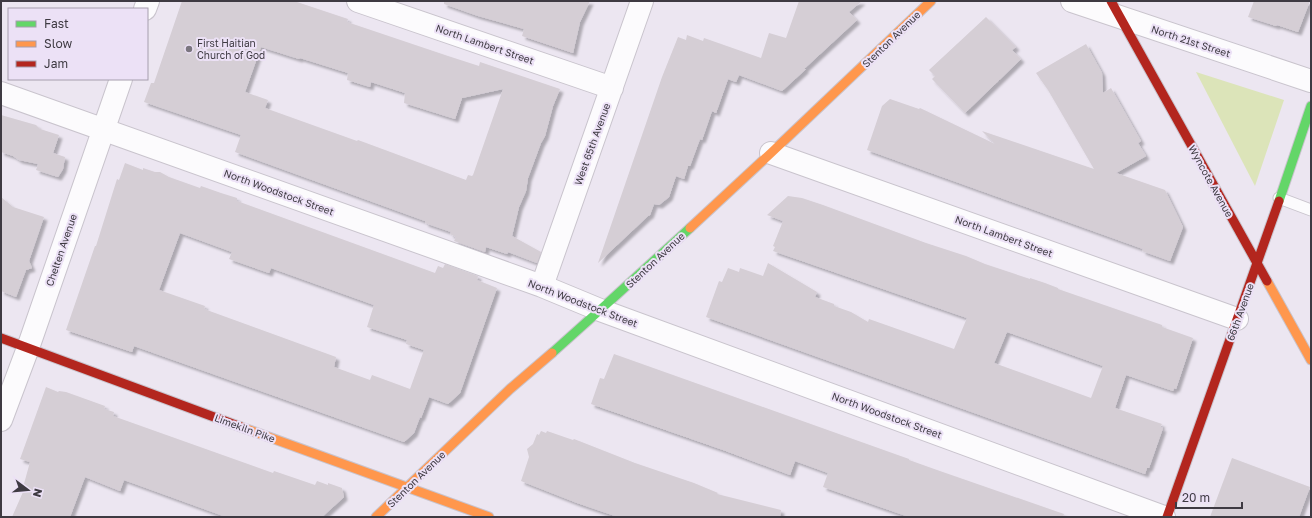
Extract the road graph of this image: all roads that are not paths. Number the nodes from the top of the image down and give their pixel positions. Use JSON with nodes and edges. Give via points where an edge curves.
{"nodes":[{"id":1,"x":358,"y":1,"type":"edge"},
{"id":2,"x":642,"y":1,"type":"edge"},
{"id":3,"x":931,"y":1,"type":"edge"},
{"id":4,"x":1072,"y":1,"type":"edge"},
{"id":5,"x":1115,"y":9,"type":"edge"},
{"id":6,"x":121,"y":80,"type":"edge"},
{"id":7,"x":1311,"y":81,"type":"edge"},
{"id":8,"x":612,"y":88,"type":"junction"},
{"id":9,"x":1,"y":93,"type":"edge"},
{"id":10,"x":1311,"y":106,"type":"edge"},
{"id":11,"x":103,"y":129,"type":"junction"},
{"id":12,"x":771,"y":153,"type":"junction"},
{"id":13,"x":1279,"y":198,"type":"junction"},
{"id":14,"x":1311,"y":210,"type":"edge"},
{"id":15,"x":1257,"y":264,"type":"junction"},
{"id":16,"x":542,"y":286,"type":"junction"},
{"id":17,"x":600,"y":310,"type":"junction"},
{"id":18,"x":1238,"y":319,"type":"junction"},
{"id":19,"x":1,"y":338,"type":"edge"},
{"id":20,"x":28,"y":348,"type":"junction"},
{"id":21,"x":1311,"y":360,"type":"edge"},
{"id":22,"x":1,"y":420,"type":"edge"},
{"id":23,"x":407,"y":488,"type":"junction"},
{"id":24,"x":476,"y":515,"type":"edge"},
{"id":25,"x":376,"y":517,"type":"edge"},
{"id":26,"x":1164,"y":517,"type":"edge"},
{"id":27,"x":1167,"y":517,"type":"edge"}],
"edges":[{"from":1,"to":8,"type":"street","name":"North Lambert Street"},
{"from":2,"to":8,"type":"street","name":"West 65th Avenue"},
{"from":3,"to":12,"type":"street","name":"Stenton Avenue"},
{"from":4,"to":5,"type":"street","name":"North 21st Street"},
{"from":5,"to":7,"type":"street","name":"North 21st Street"},
{"from":5,"to":15,"type":"street","name":"Wyncote Avenue"},
{"from":6,"to":11,"type":"street","name":"Chelten Avenue"},
{"from":8,"to":16,"type":"street","name":"West 65th Avenue"},
{"from":9,"to":11,"type":"street","name":"North Woodstock Street"},
{"from":10,"to":13,"type":"street","name":"66th Avenue"},
{"from":11,"to":16,"type":"street","name":"North Woodstock Street"},
{"from":11,"to":20,"type":"street","name":"Chelten Avenue"},
{"from":12,"to":17,"type":"street","name":"Stenton Avenue"},
{"from":12,"to":18,"type":"street","name":"North Lambert Street"},
{"from":13,"to":14,"type":"lane"},
{"from":13,"to":15,"type":"street","name":"66th Avenue"},
{"from":15,"to":18,"type":"street","name":"66th Avenue"},
{"from":15,"to":21,"type":"street","name":"Wyncote Avenue"},
{"from":16,"to":17,"type":"street","name":"North Woodstock Street"},
{"from":17,"to":23,"type":"street","name":"Stenton Avenue","via":[[510,389]]},
{"from":17,"to":26,"type":"street","name":"North Woodstock Street"},
{"from":18,"to":27,"type":"street","name":"66th Avenue"},
{"from":19,"to":20,"type":"street","name":"Limekiln Pike"},
{"from":20,"to":22,"type":"street","name":"Chelten Avenue"},
{"from":20,"to":23,"type":"street","name":"Limekiln Pike"},
{"from":23,"to":24,"type":"street","name":"Limekiln Pike"},
{"from":23,"to":25,"type":"street","name":"Stenton Avenue"}]}
